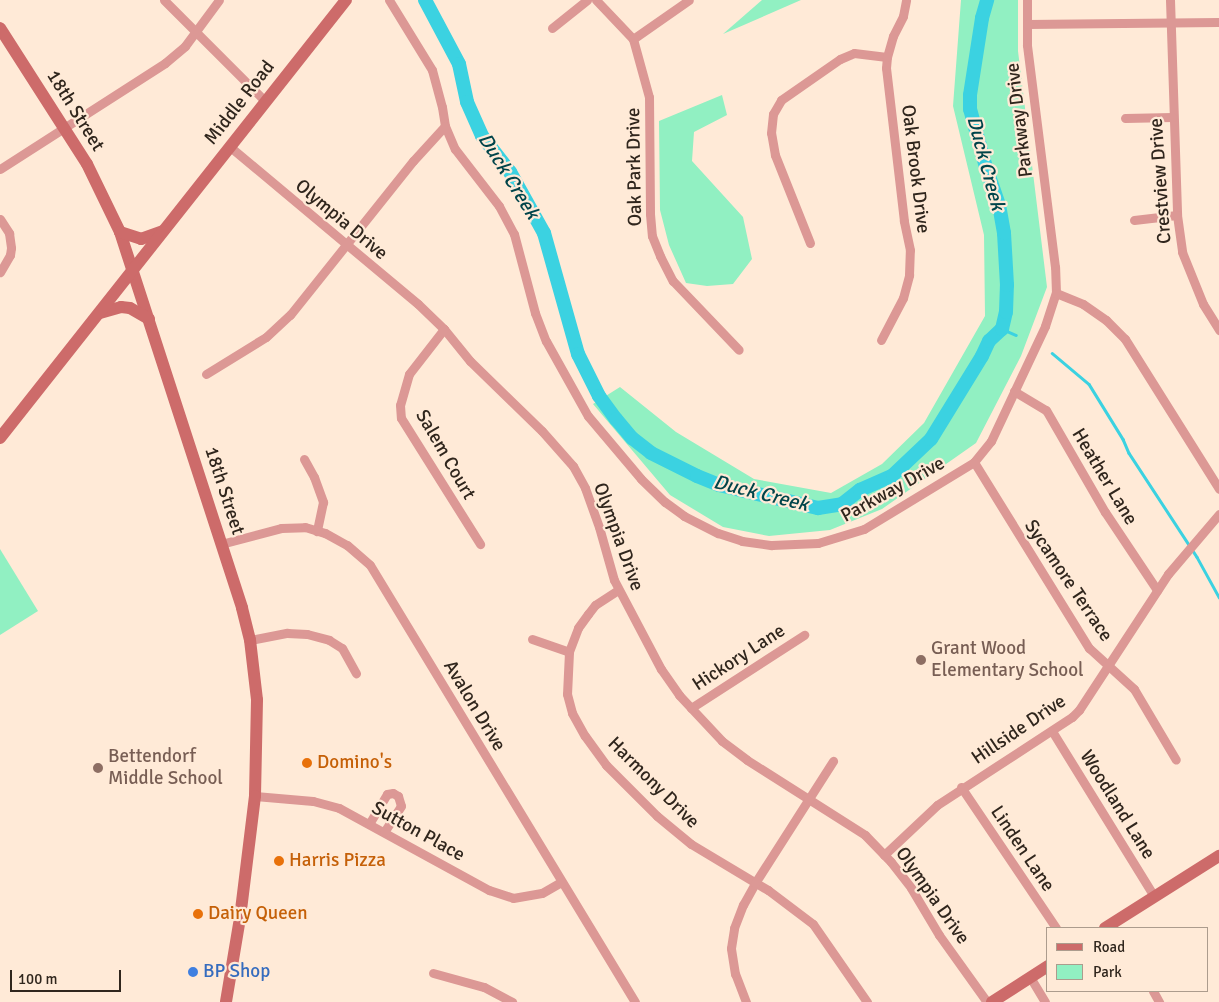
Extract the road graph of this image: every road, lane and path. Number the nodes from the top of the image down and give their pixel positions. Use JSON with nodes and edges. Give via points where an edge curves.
{"nodes":[{"id":1,"x":164,"y":0,"type":"edge"},
{"id":2,"x":219,"y":0,"type":"edge"},
{"id":3,"x":346,"y":0,"type":"edge"},
{"id":4,"x":389,"y":0,"type":"edge"},
{"id":5,"x":587,"y":0,"type":"edge"},
{"id":6,"x":596,"y":0,"type":"edge"},
{"id":7,"x":689,"y":0,"type":"edge"},
{"id":8,"x":906,"y":0,"type":"edge"},
{"id":9,"x":1027,"y":0,"type":"edge"},
{"id":10,"x":1170,"y":0,"type":"edge"},
{"id":11,"x":1169,"y":22,"type":"junction"},
{"id":12,"x":1219,"y":22,"type":"edge"},
{"id":13,"x":1027,"y":24,"type":"junction"},
{"id":14,"x":0,"y":28,"type":"edge"},
{"id":15,"x":552,"y":28,"type":"dead end"},
{"id":16,"x":195,"y":32,"type":"junction"},
{"id":17,"x":633,"y":39,"type":"junction"},
{"id":18,"x":887,"y":57,"type":"junction"},
{"id":19,"x":265,"y":101,"type":"junction"},
{"id":20,"x":1172,"y":116,"type":"junction"},
{"id":21,"x":1125,"y":118,"type":"dead end"},
{"id":22,"x":445,"y":126,"type":"junction"},
{"id":23,"x":63,"y":128,"type":"junction"},
{"id":24,"x":229,"y":146,"type":"junction"},
{"id":25,"x":0,"y":169,"type":"edge"},
{"id":26,"x":1177,"y":215,"type":"junction"},
{"id":27,"x":0,"y":219,"type":"edge"},
{"id":28,"x":1134,"y":220,"type":"dead end"},
{"id":29,"x":165,"y":230,"type":"junction"},
{"id":30,"x":120,"y":232,"type":"junction"},
{"id":31,"x":810,"y":243,"type":"dead end"},
{"id":32,"x":346,"y":245,"type":"junction"},
{"id":33,"x":133,"y":270,"type":"junction"},
{"id":34,"x":0,"y":272,"type":"edge"},
{"id":35,"x":1056,"y":293,"type":"junction"},
{"id":36,"x":100,"y":313,"type":"junction"},
{"id":37,"x":149,"y":319,"type":"junction"},
{"id":38,"x":444,"y":329,"type":"junction"},
{"id":39,"x":1219,"y":330,"type":"edge"},
{"id":40,"x":882,"y":340,"type":"dead end"},
{"id":41,"x":739,"y":350,"type":"dead end"},
{"id":42,"x":206,"y":374,"type":"dead end"},
{"id":43,"x":1014,"y":391,"type":"junction"},
{"id":44,"x":0,"y":438,"type":"edge"},
{"id":45,"x":304,"y":459,"type":"dead end"},
{"id":46,"x":974,"y":462,"type":"junction"},
{"id":47,"x":1219,"y":489,"type":"edge"},
{"id":48,"x":1219,"y":514,"type":"edge"},
{"id":49,"x":317,"y":531,"type":"junction"},
{"id":50,"x":221,"y":544,"type":"junction"},
{"id":51,"x":480,"y":544,"type":"dead end"},
{"id":52,"x":618,"y":590,"type":"junction"},
{"id":53,"x":1157,"y":590,"type":"junction"},
{"id":54,"x":804,"y":636,"type":"dead end"},
{"id":55,"x":532,"y":639,"type":"dead end"},
{"id":56,"x":250,"y":640,"type":"junction"},
{"id":57,"x":569,"y":652,"type":"junction"},
{"id":58,"x":1109,"y":665,"type":"junction"},
{"id":59,"x":356,"y":673,"type":"dead end"},
{"id":60,"x":691,"y":708,"type":"junction"},
{"id":61,"x":1052,"y":731,"type":"junction"},
{"id":62,"x":1176,"y":760,"type":"dead end"},
{"id":63,"x":833,"y":761,"type":"dead end"},
{"id":64,"x":962,"y":787,"type":"junction"},
{"id":65,"x":254,"y":796,"type":"junction"},
{"id":66,"x":809,"y":798,"type":"junction"},
{"id":67,"x":370,"y":824,"type":"junction"},
{"id":68,"x":384,"y":832,"type":"junction"},
{"id":69,"x":884,"y":855,"type":"junction"},
{"id":70,"x":1219,"y":856,"type":"edge"},
{"id":71,"x":561,"y":882,"type":"junction"},
{"id":72,"x":756,"y":883,"type":"junction"},
{"id":73,"x":1154,"y":896,"type":"junction"},
{"id":74,"x":1055,"y":927,"type":"edge"},
{"id":75,"x":1111,"y":927,"type":"edge"},
{"id":76,"x":1046,"y":967,"type":"edge"},
{"id":77,"x":433,"y":973,"type":"dead end"},
{"id":78,"x":1030,"y":977,"type":"junction"},
{"id":79,"x":226,"y":1002,"type":"edge"},
{"id":80,"x":512,"y":1002,"type":"edge"},
{"id":81,"x":635,"y":1002,"type":"edge"},
{"id":82,"x":746,"y":1002,"type":"edge"},
{"id":83,"x":866,"y":1002,"type":"edge"},
{"id":84,"x":987,"y":1002,"type":"edge"},
{"id":85,"x":992,"y":1002,"type":"edge"},
{"id":86,"x":1045,"y":1002,"type":"edge"}],
"edges":[{"from":1,"to":16,"type":"street"},
{"from":2,"to":16,"type":"street"},
{"from":3,"to":19,"type":"street","name":"Middle Road"},
{"from":4,"to":22,"type":"street","name":"Parkway Drive","via":[[432,70]]},
{"from":5,"to":15,"type":"street"},
{"from":6,"to":17,"type":"street","name":"Oak Park Drive"},
{"from":7,"to":17,"type":"street"},
{"from":8,"to":18,"type":"street","name":"Oak Brook Drive"},
{"from":9,"to":13,"type":"street","name":"Parkway Drive"},
{"from":10,"to":11,"type":"street","name":"Crestview Drive"},
{"from":11,"to":12,"type":"street"},
{"from":11,"to":13,"type":"street"},
{"from":11,"to":20,"type":"street","name":"Crestview Drive"},
{"from":13,"to":35,"type":"street","name":"Parkway Drive"},
{"from":14,"to":23,"type":"street","name":"18th Street"},
{"from":16,"to":19,"type":"street"},
{"from":16,"to":23,"type":"street","via":[[185,46],[165,63]]},
{"from":17,"to":41,"type":"street","name":"Oak Park Drive","via":[[649,97],[652,236],[673,280]]},
{"from":18,"to":31,"type":"street","via":[[854,53],[840,59],[781,100],[774,114],[771,133],[775,156]]},
{"from":18,"to":40,"type":"street","name":"Oak Brook Drive","via":[[910,250],[909,275],[903,298]]},
{"from":19,"to":24,"type":"street","name":"Middle Road"},
{"from":20,"to":21,"type":"street"},
{"from":20,"to":26,"type":"street","name":"Crestview Drive"},
{"from":22,"to":32,"type":"street"},
{"from":22,"to":46,"type":"street","name":"Parkway Drive","via":[[455,149],[499,206],[514,234],[535,314],[583,408],[641,479],[684,516],[742,541],[772,545],[818,543],[864,529]]},
{"from":23,"to":25,"type":"street"},
{"from":23,"to":30,"type":"street","name":"18th Street","via":[[97,182]]},
{"from":24,"to":29,"type":"street","name":"Middle Road"},
{"from":24,"to":32,"type":"street","name":"Olympia Drive"},
{"from":26,"to":28,"type":"street"},
{"from":26,"to":39,"type":"street","name":"Crestview Drive","via":[[1182,252]]},
{"from":27,"to":34,"type":"street","via":[[9,233],[11,248]]},
{"from":29,"to":30,"type":"street","via":[[141,239]]},
{"from":29,"to":33,"type":"street","name":"Middle Road"},
{"from":30,"to":33,"type":"street","name":"18th Street"},
{"from":32,"to":38,"type":"street","name":"Olympia Drive"},
{"from":32,"to":42,"type":"street","via":[[290,315],[272,332]]},
{"from":33,"to":36,"type":"street","name":"Middle Road"},
{"from":33,"to":37,"type":"street","name":"18th Street"},
{"from":35,"to":43,"type":"street","name":"Parkway Drive"},
{"from":35,"to":47,"type":"street","via":[[1083,304],[1125,339]]},
{"from":36,"to":37,"type":"street","via":[[130,308]]},
{"from":36,"to":44,"type":"street","name":"Middle Road"},
{"from":37,"to":50,"type":"street","name":"18th Street"},
{"from":38,"to":51,"type":"street","name":"Salem Court","via":[[410,374],[400,405],[401,418]]},
{"from":38,"to":52,"type":"street","name":"Olympia Drive","via":[[573,466],[592,507]]},
{"from":43,"to":46,"type":"street","name":"Parkway Drive","via":[[991,441]]},
{"from":43,"to":53,"type":"street","name":"Heather Lane","via":[[1046,410],[1105,512]]},
{"from":45,"to":49,"type":"street","via":[[323,502]]},
{"from":46,"to":58,"type":"street","name":"Sycamore Terrace","via":[[1088,648]]},
{"from":48,"to":53,"type":"street","name":"Hillside Drive"},
{"from":49,"to":50,"type":"street","name":"Avalon Drive","via":[[305,527],[281,528]]},
{"from":49,"to":71,"type":"street","name":"Avalon Drive","via":[[346,544],[370,565]]},
{"from":50,"to":56,"type":"street","name":"18th Street"},
{"from":52,"to":57,"type":"street","name":"Harmony Drive","via":[[595,605],[578,628]]},
{"from":52,"to":60,"type":"street","name":"Olympia Drive","via":[[661,670]]},
{"from":53,"to":58,"type":"street","name":"Hillside Drive"},
{"from":54,"to":60,"type":"street","name":"Hickory Lane"},
{"from":55,"to":57,"type":"street"},
{"from":56,"to":59,"type":"street","via":[[286,633],[329,640],[342,648]]},
{"from":56,"to":65,"type":"street","name":"18th Street","via":[[257,700]]},
{"from":57,"to":72,"type":"street","name":"Harmony Drive","via":[[567,694],[572,713],[606,765],[657,816],[692,844]]},
{"from":58,"to":61,"type":"street","name":"Hillside Drive","via":[[1079,710]]},
{"from":58,"to":62,"type":"street","name":"Sycamore Terrace","via":[[1134,689]]},
{"from":60,"to":66,"type":"street","name":"Olympia Drive","via":[[747,760]]},
{"from":61,"to":64,"type":"street","name":"Hillside Drive"},
{"from":61,"to":73,"type":"street","name":"Woodland Lane"},
{"from":63,"to":66,"type":"street"},
{"from":64,"to":69,"type":"street","name":"Hillside Drive","via":[[928,812]]},
{"from":64,"to":74,"type":"street","name":"Linden Lane"},
{"from":65,"to":67,"type":"street","name":"Sutton Place","via":[[313,801],[340,808]]},
{"from":65,"to":79,"type":"street","name":"18th Street","via":[[240,918]]},
{"from":66,"to":69,"type":"street","name":"Olympia Drive","via":[[865,834]]},
{"from":66,"to":72,"type":"street"},
{"from":67,"to":68,"type":"street","name":"Sutton Place"},
{"from":67,"to":68,"type":"street","via":[[387,794],[393,793],[398,796],[401,806]]},
{"from":68,"to":71,"type":"street","name":"Sutton Place","via":[[488,890],[513,898],[542,892]]},
{"from":69,"to":84,"type":"street","name":"Olympia Drive","via":[[911,888],[939,935]]},
{"from":70,"to":73,"type":"street"},
{"from":71,"to":81,"type":"street","name":"Avalon Drive"},
{"from":72,"to":82,"type":"street","via":[[742,905],[731,948],[735,974]]},
{"from":72,"to":83,"type":"street","name":"Harmony Drive","via":[[813,924]]},
{"from":73,"to":75,"type":"street"},
{"from":76,"to":78,"type":"street"},
{"from":77,"to":80,"type":"street","via":[[484,987]]},
{"from":78,"to":85,"type":"street"},
{"from":78,"to":86,"type":"street"}]}
